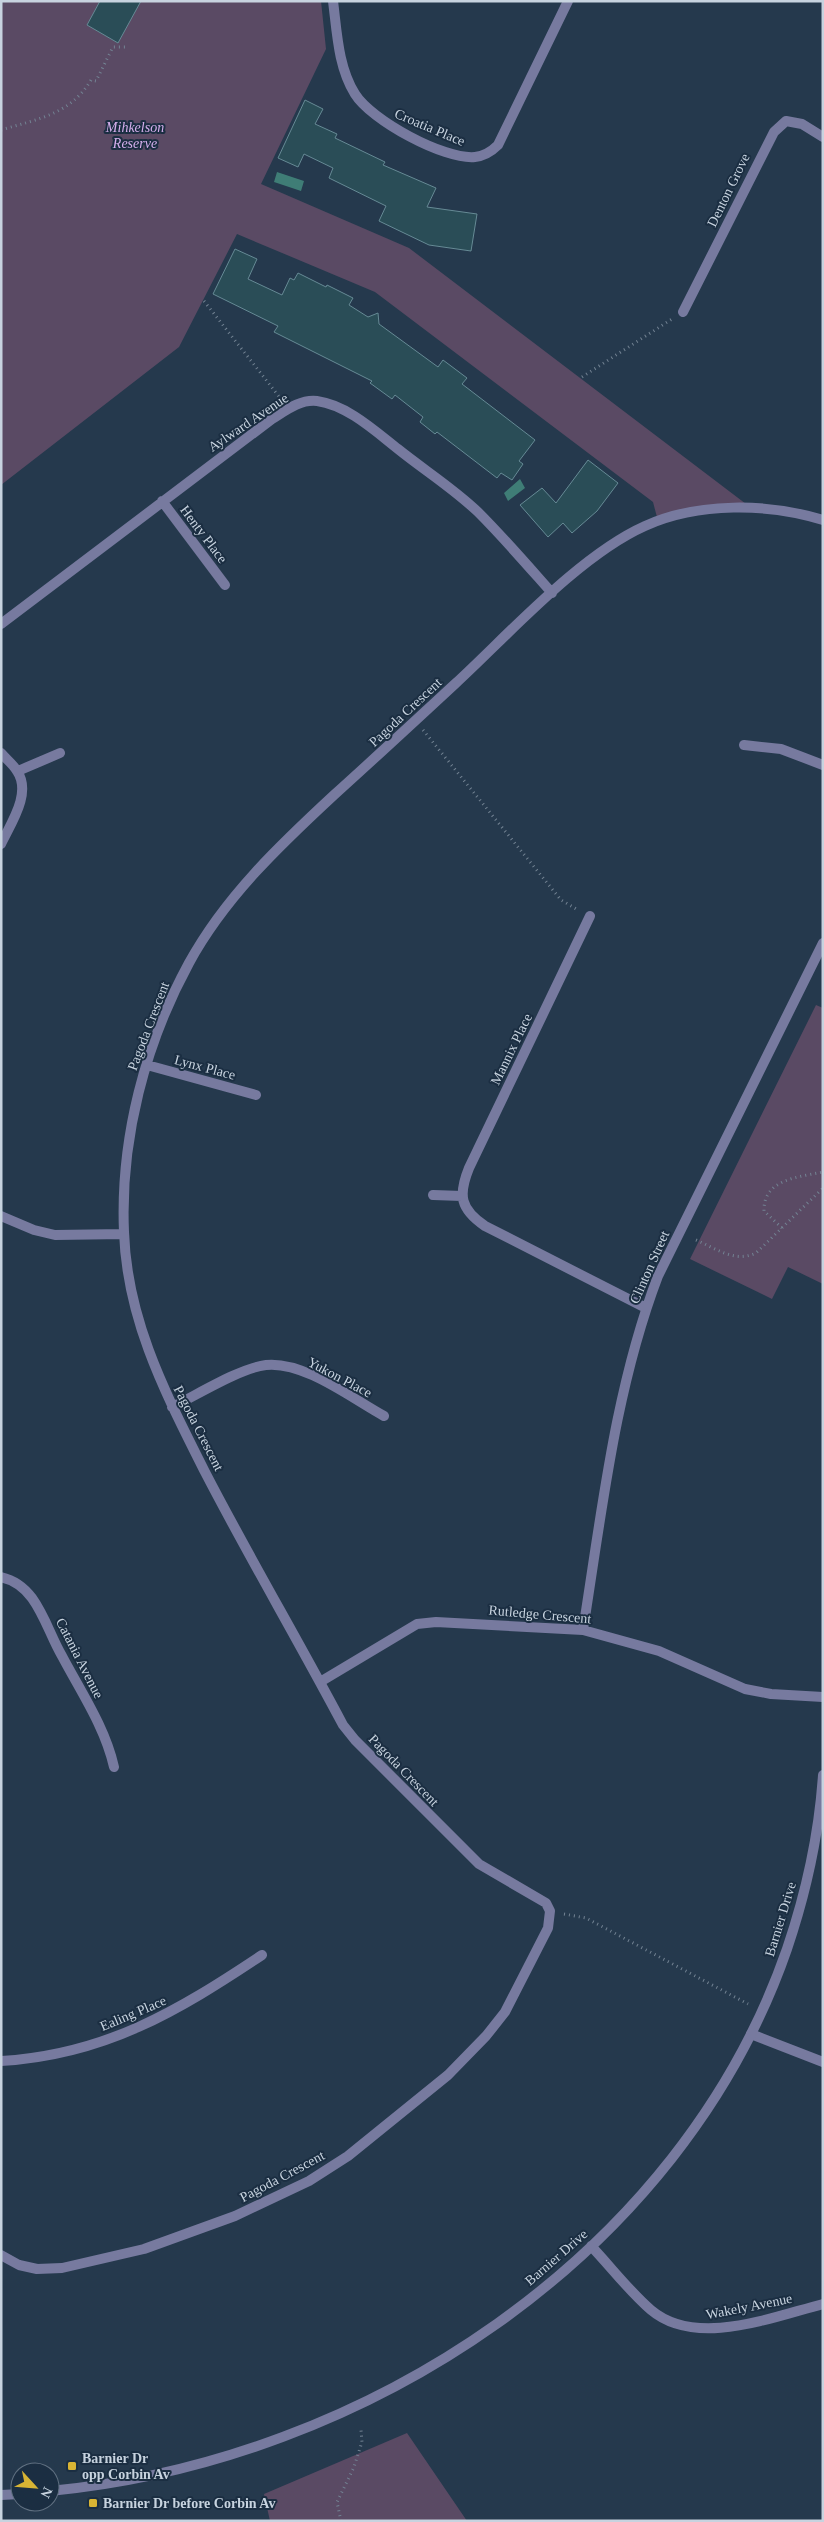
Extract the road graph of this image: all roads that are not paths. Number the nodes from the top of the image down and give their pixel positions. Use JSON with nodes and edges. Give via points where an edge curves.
{"nodes":[{"id":1,"x":334,"y":1,"type":"edge"},
{"id":2,"x":568,"y":1,"type":"edge"},
{"id":3,"x":823,"y":137,"type":"edge"},
{"id":4,"x":683,"y":312,"type":"road end"},
{"id":5,"x":162,"y":501,"type":"junction"},
{"id":6,"x":822,"y":517,"type":"edge"},
{"id":7,"x":225,"y":585,"type":"dead end"},
{"id":8,"x":552,"y":593,"type":"junction"},
{"id":9,"x":1,"y":624,"type":"edge"},
{"id":10,"x":744,"y":745,"type":"dead end"},
{"id":11,"x":1,"y":753,"type":"edge"},
{"id":12,"x":60,"y":753,"type":"dead end"},
{"id":13,"x":823,"y":765,"type":"edge"},
{"id":14,"x":18,"y":771,"type":"junction"},
{"id":15,"x":1,"y":844,"type":"edge"},
{"id":16,"x":590,"y":916,"type":"road end"},
{"id":17,"x":823,"y":943,"type":"edge"},
{"id":18,"x":147,"y":1065,"type":"junction"},
{"id":19,"x":256,"y":1095,"type":"dead end"},
{"id":20,"x":433,"y":1195,"type":"dead end"},
{"id":21,"x":462,"y":1196,"type":"junction"},
{"id":22,"x":1,"y":1216,"type":"edge"},
{"id":23,"x":124,"y":1234,"type":"junction"},
{"id":24,"x":646,"y":1308,"type":"junction"},
{"id":25,"x":172,"y":1407,"type":"junction"},
{"id":26,"x":384,"y":1416,"type":"dead end"},
{"id":27,"x":1,"y":1577,"type":"edge"},
{"id":28,"x":582,"y":1630,"type":"junction"},
{"id":29,"x":320,"y":1682,"type":"junction"},
{"id":30,"x":823,"y":1697,"type":"edge"},
{"id":31,"x":114,"y":1768,"type":"dead end"},
{"id":32,"x":823,"y":1775,"type":"edge"},
{"id":33,"x":262,"y":1956,"type":"dead end"},
{"id":34,"x":751,"y":2034,"type":"junction"},
{"id":35,"x":1,"y":2061,"type":"edge"},
{"id":36,"x":823,"y":2062,"type":"edge"},
{"id":37,"x":591,"y":2246,"type":"junction"},
{"id":38,"x":1,"y":2255,"type":"edge"},
{"id":39,"x":823,"y":2304,"type":"edge"},
{"id":40,"x":60,"y":2489,"type":"edge"}],
"edges":[{"from":1,"to":2,"type":"street","name":"Croatia Place","via":[[345,74],[364,106],[410,136],[456,155],[474,157],[493,150],[504,135]]},
{"from":3,"to":4,"type":"street","name":"Denton Grove","via":[[794,121],[786,121],[774,132]]},
{"from":5,"to":7,"type":"street","name":"Henty Place"},
{"from":5,"to":8,"type":"street","name":"Aylward Avenue","via":[[288,409],[309,401],[328,404],[340,408],[381,436],[449,487],[478,512]]},
{"from":5,"to":9,"type":"street","name":"Aylward Avenue"},
{"from":6,"to":8,"type":"street","name":"Pagoda Crescent","via":[[750,508],[689,511],[646,525],[628,535]]},
{"from":8,"to":18,"type":"street","name":"Pagoda Crescent","via":[[289,837],[224,910],[190,961],[175,991]]},
{"from":10,"to":13,"type":"street","via":[[781,749]]},
{"from":11,"to":14,"type":"street"},
{"from":12,"to":14,"type":"street"},
{"from":14,"to":15,"type":"street","via":[[23,787],[20,803]]},
{"from":16,"to":21,"type":"street","name":"Mannix Place","via":[[468,1168]]},
{"from":17,"to":24,"type":"street","name":"Clinton Street","via":[[658,1276]]},
{"from":18,"to":19,"type":"street","name":"Lynx Place"},
{"from":18,"to":23,"type":"street","name":"Pagoda Crescent","via":[[130,1135]]},
{"from":20,"to":21,"type":"street"},
{"from":21,"to":24,"type":"street","via":[[468,1213],[485,1226]]},
{"from":22,"to":23,"type":"street","via":[[55,1235]]},
{"from":23,"to":25,"type":"street","name":"Pagoda Crescent","via":[[134,1305],[150,1360]]},
{"from":24,"to":28,"type":"street","name":"Clinton Street","via":[[617,1424]]},
{"from":25,"to":26,"type":"street","name":"Yukon Place","via":[[245,1370],[282,1365],[305,1372]]},
{"from":25,"to":29,"type":"street","name":"Pagoda Crescent"},
{"from":27,"to":31,"type":"street","name":"Catania Avenue","via":[[21,1586],[45,1619],[109,1745]]},
{"from":28,"to":29,"type":"street","name":"Rutledge Crescent","via":[[436,1622],[417,1624]]},
{"from":28,"to":30,"type":"street","name":"Rutledge Crescent","via":[[659,1651],[751,1691]]},
{"from":29,"to":38,"type":"street","name":"Pagoda Crescent","via":[[343,1725],[355,1740],[446,1834],[479,1864],[537,1897],[550,1911],[548,1928],[506,2012],[448,2075],[378,2133],[309,2181],[217,2224],[139,2251],[48,2269],[19,2265]]},
{"from":32,"to":34,"type":"street","name":"Barnier Drive","via":[[813,1851],[802,1900],[783,1960]]},
{"from":33,"to":35,"type":"street","name":"Ealing Place","via":[[185,2006],[148,2024],[81,2048]]},
{"from":34,"to":36,"type":"street"},
{"from":34,"to":37,"type":"street","name":"Barnier Drive","via":[[714,2101],[681,2147],[638,2199]]},
{"from":37,"to":39,"type":"street","name":"Wakely Avenue","via":[[652,2310],[687,2327],[715,2329]]},
{"from":37,"to":40,"type":"street","name":"Barnier Drive","via":[[539,2292],[474,2339],[398,2384],[332,2417],[272,2441],[161,2474]]}]}
